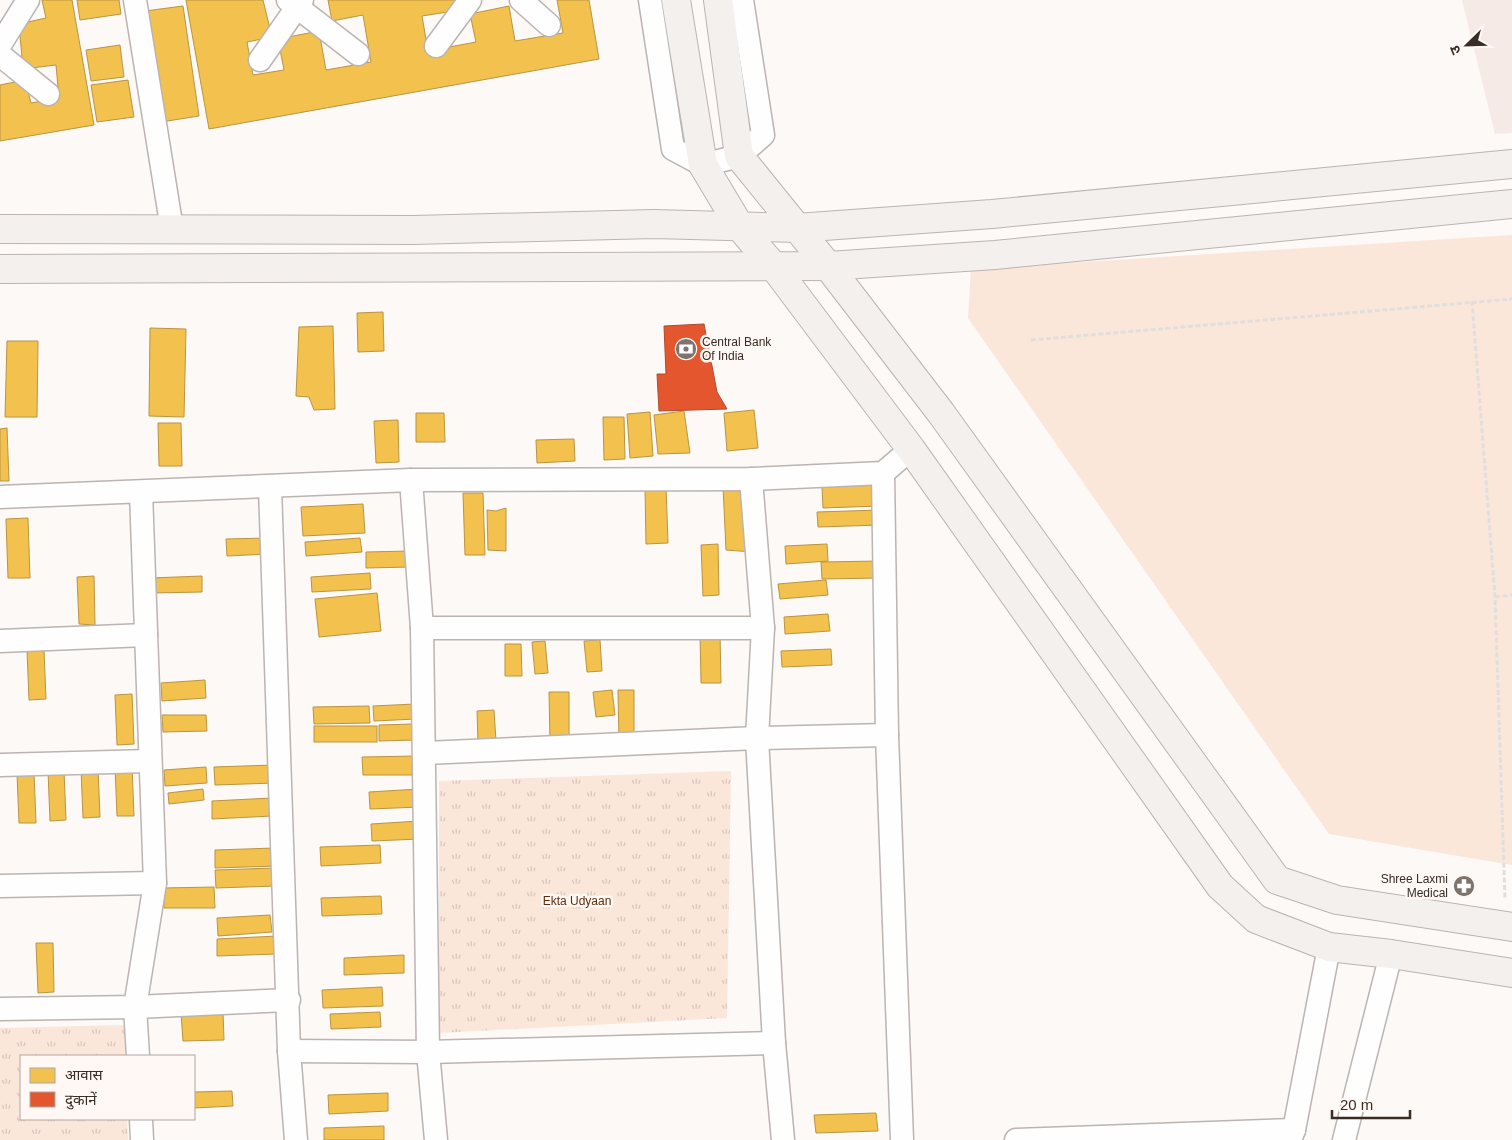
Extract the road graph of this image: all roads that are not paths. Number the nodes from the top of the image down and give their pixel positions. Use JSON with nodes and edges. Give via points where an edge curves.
{"nodes":[{"id":1,"x":28,"y":0,"type":"edge"},
{"id":2,"x":135,"y":0,"type":"edge"},
{"id":3,"x":470,"y":0,"type":"edge"},
{"id":4,"x":521,"y":0,"type":"edge"},
{"id":5,"x":650,"y":0,"type":"edge"},
{"id":6,"x":676,"y":0,"type":"edge"},
{"id":7,"x":718,"y":0,"type":"edge"},
{"id":8,"x":742,"y":0,"type":"edge"},
{"id":9,"x":296,"y":2,"type":"edge"},
{"id":10,"x":549,"y":25,"type":"dead end"},
{"id":11,"x":0,"y":44,"type":"edge"},
{"id":12,"x":436,"y":46,"type":"dead end"},
{"id":13,"x":358,"y":54,"type":"dead end"},
{"id":14,"x":0,"y":55,"type":"edge"},
{"id":15,"x":260,"y":60,"type":"dead end"},
{"id":16,"x":48,"y":94,"type":"dead end"},
{"id":17,"x":739,"y":156,"type":"junction"},
{"id":18,"x":1512,"y":164,"type":"edge"},
{"id":19,"x":703,"y":165,"type":"junction"},
{"id":20,"x":1512,"y":204,"type":"edge"},
{"id":21,"x":740,"y":227,"type":"junction"},
{"id":22,"x":796,"y":228,"type":"junction"},
{"id":23,"x":0,"y":229,"type":"edge"},
{"id":24,"x":172,"y":229,"type":"junction"},
{"id":25,"x":828,"y":266,"type":"junction"},
{"id":26,"x":775,"y":268,"type":"junction"},
{"id":27,"x":0,"y":269,"type":"edge"},
{"id":28,"x":911,"y":449,"type":"junction"},
{"id":29,"x":883,"y":473,"type":"junction"},
{"id":30,"x":751,"y":479,"type":"junction"},
{"id":31,"x":412,"y":480,"type":"junction"},
{"id":32,"x":270,"y":487,"type":"junction"},
{"id":33,"x":141,"y":492,"type":"junction"},
{"id":34,"x":0,"y":497,"type":"edge"},
{"id":35,"x":422,"y":628,"type":"junction"},
{"id":36,"x":764,"y":628,"type":"junction"},
{"id":37,"x":146,"y":635,"type":"junction"},
{"id":38,"x":0,"y":641,"type":"edge"},
{"id":39,"x":887,"y":734,"type":"junction"},
{"id":40,"x":757,"y":738,"type":"junction"},
{"id":41,"x":425,"y":753,"type":"junction"},
{"id":42,"x":150,"y":761,"type":"junction"},
{"id":43,"x":0,"y":765,"type":"edge"},
{"id":44,"x":155,"y":883,"type":"junction"},
{"id":45,"x":0,"y":886,"type":"edge"},
{"id":46,"x":1509,"y":926,"type":"edge"},
{"id":47,"x":1329,"y":947,"type":"junction"},
{"id":48,"x":1391,"y":954,"type":"junction"},
{"id":49,"x":1512,"y":973,"type":"edge"},
{"id":50,"x":288,"y":1000,"type":"junction"},
{"id":51,"x":135,"y":1007,"type":"junction"},
{"id":52,"x":0,"y":1009,"type":"edge"},
{"id":53,"x":774,"y":1043,"type":"junction"},
{"id":54,"x":289,"y":1051,"type":"junction"},
{"id":55,"x":428,"y":1052,"type":"junction"},
{"id":56,"x":138,"y":1055,"type":"edge"},
{"id":57,"x":141,"y":1120,"type":"edge"},
{"id":58,"x":1292,"y":1135,"type":"edge"},
{"id":59,"x":142,"y":1140,"type":"edge"},
{"id":60,"x":296,"y":1140,"type":"edge"},
{"id":61,"x":436,"y":1140,"type":"edge"},
{"id":62,"x":783,"y":1140,"type":"edge"},
{"id":63,"x":902,"y":1140,"type":"edge"},
{"id":64,"x":1016,"y":1140,"type":"edge"},
{"id":65,"x":1344,"y":1140,"type":"edge"}],
"edges":[{"from":1,"to":11,"type":"street"},
{"from":2,"to":24,"type":"street"},
{"from":3,"to":12,"type":"street"},
{"from":4,"to":10,"type":"street"},
{"from":5,"to":19,"type":"street","via":[[673,149]]},
{"from":6,"to":19,"type":"main road"},
{"from":7,"to":17,"type":"main road"},
{"from":8,"to":17,"type":"street","via":[[763,135]]},
{"from":9,"to":13,"type":"street"},
{"from":9,"to":15,"type":"street"},
{"from":14,"to":16,"type":"street"},
{"from":17,"to":19,"type":"street"},
{"from":17,"to":22,"type":"main road"},
{"from":18,"to":22,"type":"main road","via":[[992,214]]},
{"from":19,"to":21,"type":"main road"},
{"from":20,"to":25,"type":"main road","via":[[995,255]]},
{"from":21,"to":22,"type":"main road"},
{"from":21,"to":24,"type":"main road","via":[[654,224],[413,230]]},
{"from":21,"to":26,"type":"main road"},
{"from":22,"to":25,"type":"main road"},
{"from":23,"to":24,"type":"main road"},
{"from":25,"to":26,"type":"main road"},
{"from":25,"to":46,"type":"main road","via":[[947,421],[1277,880],[1337,900]]},
{"from":26,"to":27,"type":"main road"},
{"from":26,"to":28,"type":"main road"},
{"from":28,"to":29,"type":"street"},
{"from":28,"to":47,"type":"main road","via":[[1220,886],[1256,919]]},
{"from":29,"to":30,"type":"street"},
{"from":29,"to":39,"type":"street"},
{"from":30,"to":31,"type":"street"},
{"from":30,"to":36,"type":"street"},
{"from":31,"to":32,"type":"street"},
{"from":31,"to":35,"type":"street"},
{"from":32,"to":33,"type":"street"},
{"from":32,"to":50,"type":"street"},
{"from":33,"to":34,"type":"street"},
{"from":33,"to":37,"type":"street"},
{"from":35,"to":36,"type":"street"},
{"from":35,"to":41,"type":"street"},
{"from":36,"to":40,"type":"street"},
{"from":37,"to":38,"type":"street"},
{"from":37,"to":42,"type":"street"},
{"from":39,"to":40,"type":"street"},
{"from":39,"to":63,"type":"street"},
{"from":40,"to":41,"type":"street"},
{"from":40,"to":53,"type":"street"},
{"from":41,"to":55,"type":"street"},
{"from":42,"to":43,"type":"street"},
{"from":42,"to":44,"type":"street"},
{"from":44,"to":45,"type":"street"},
{"from":44,"to":51,"type":"street"},
{"from":47,"to":48,"type":"main road"},
{"from":47,"to":58,"type":"street"},
{"from":48,"to":49,"type":"main road"},
{"from":48,"to":65,"type":"street"},
{"from":50,"to":51,"type":"street"},
{"from":50,"to":54,"type":"street"},
{"from":51,"to":52,"type":"street"},
{"from":51,"to":56,"type":"street"},
{"from":53,"to":55,"type":"street"},
{"from":53,"to":62,"type":"street"},
{"from":54,"to":55,"type":"street"},
{"from":54,"to":60,"type":"street"},
{"from":55,"to":61,"type":"street"},
{"from":57,"to":59,"type":"street"},
{"from":58,"to":64,"type":"street"}]}
